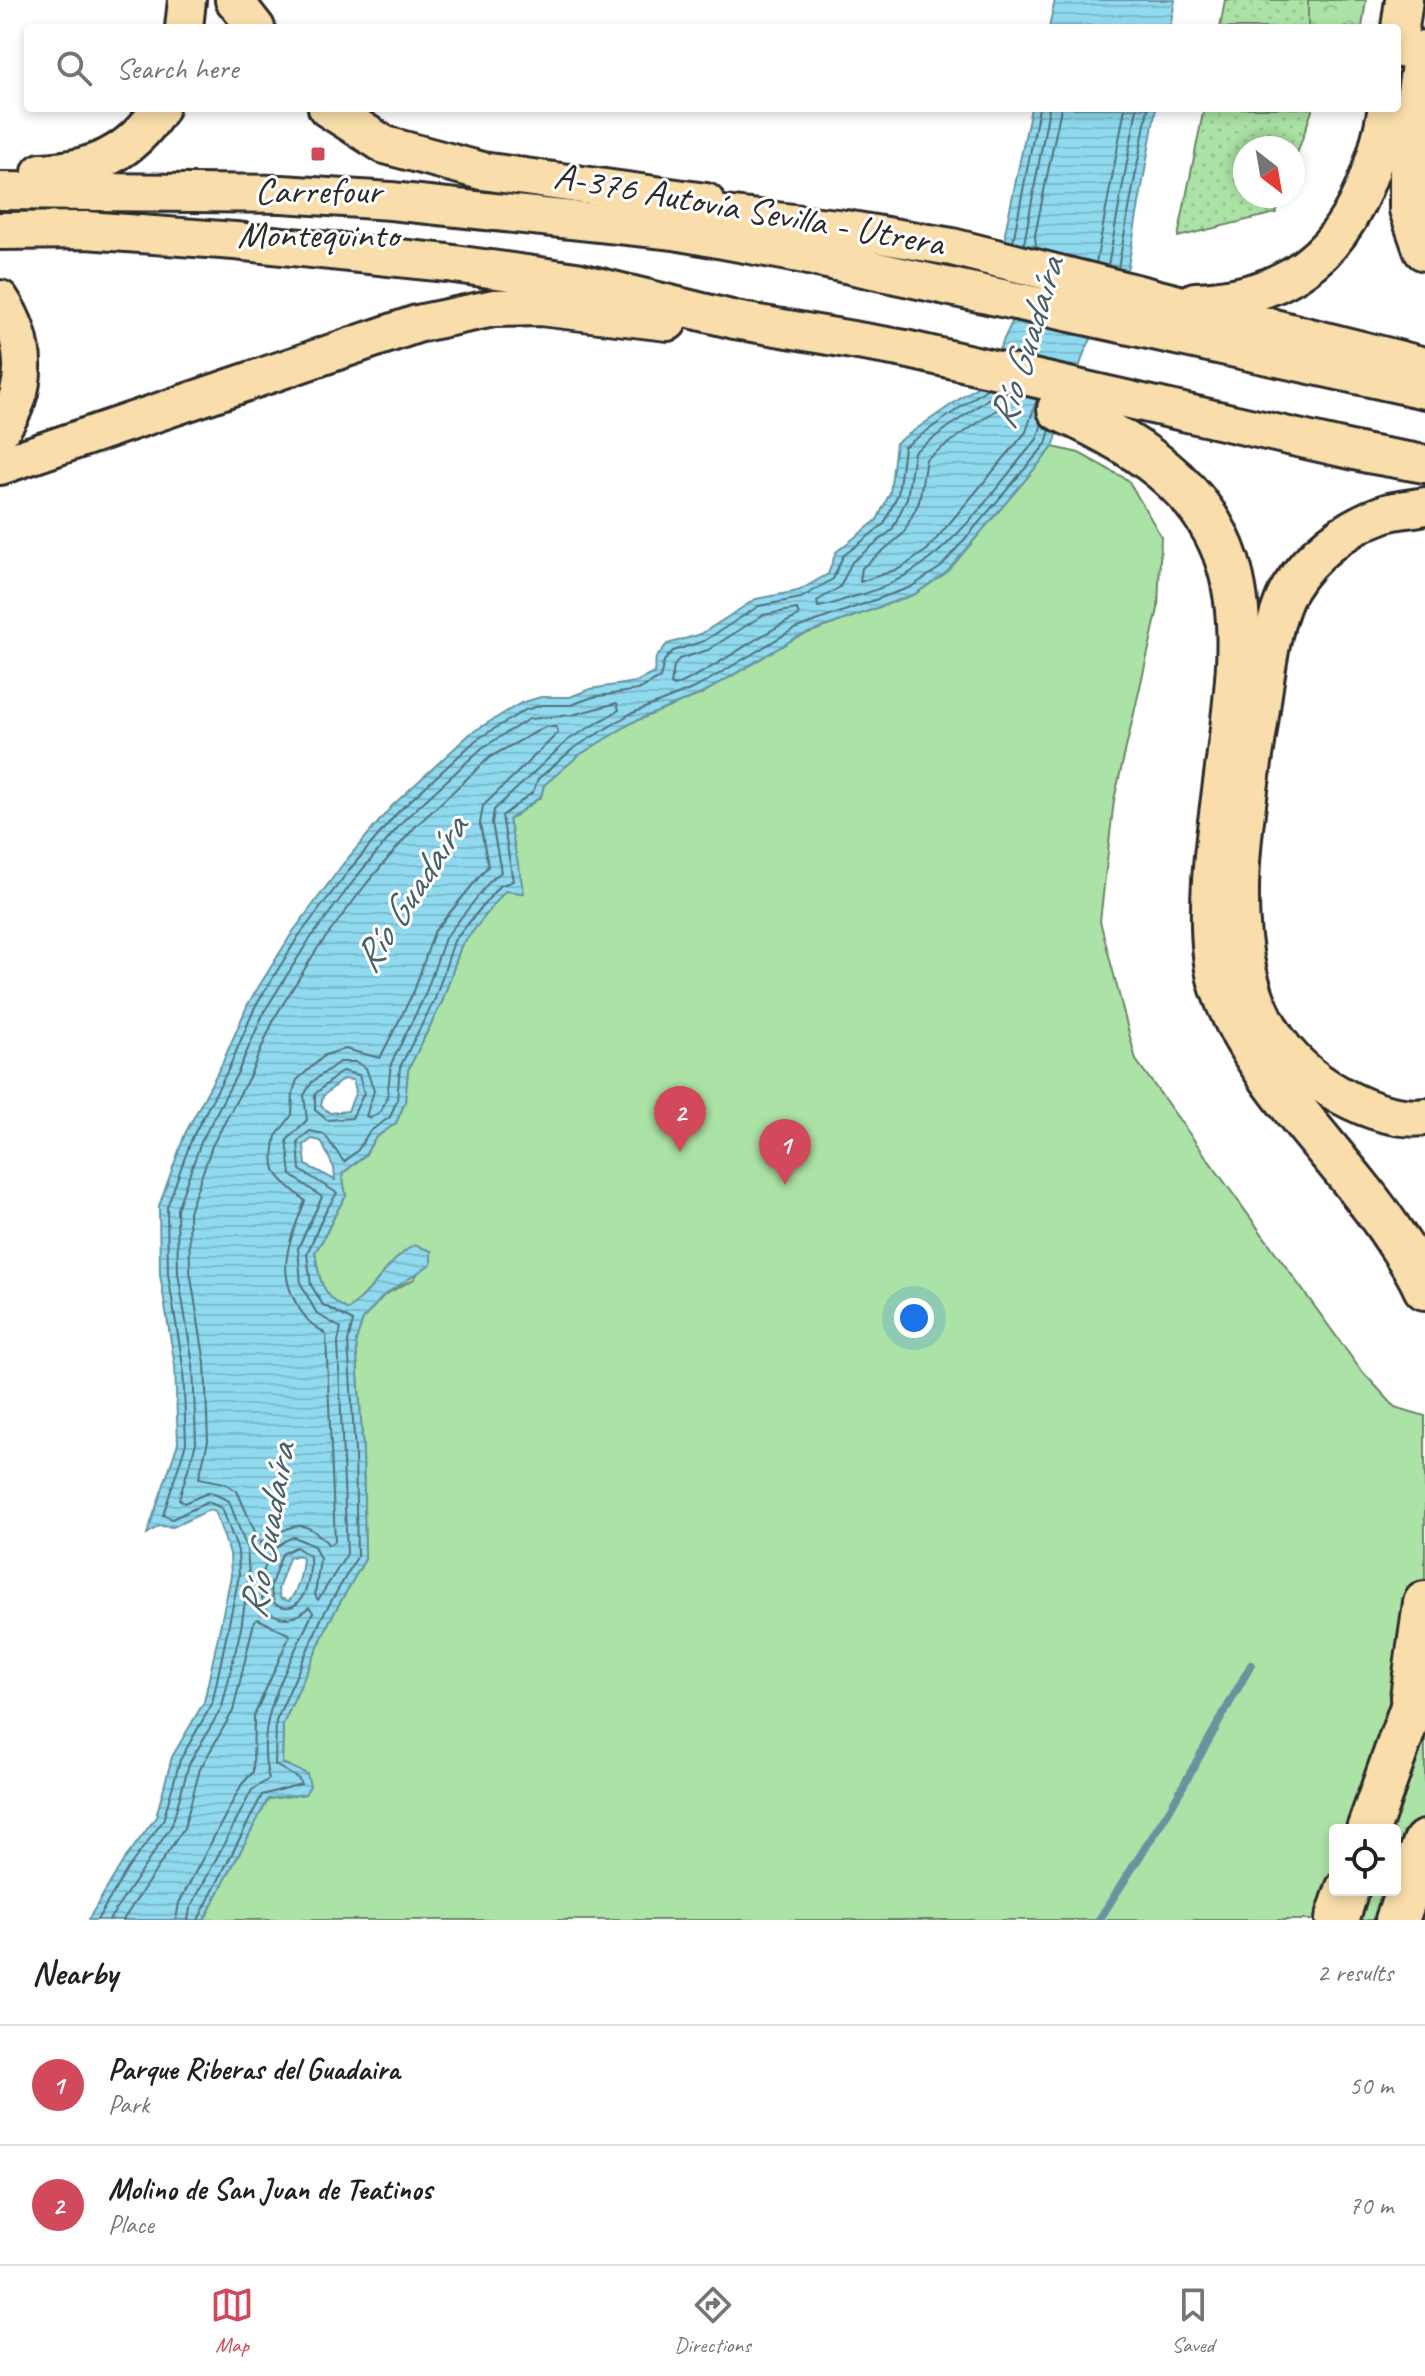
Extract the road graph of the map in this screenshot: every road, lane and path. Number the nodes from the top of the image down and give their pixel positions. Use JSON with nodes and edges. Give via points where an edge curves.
{"nodes":[{"id":1,"x":187,"y":0,"type":"edge"},
{"id":2,"x":234,"y":0,"type":"edge"},
{"id":3,"x":1404,"y":0,"type":"edge"},
{"id":4,"x":184,"y":24,"type":"edge"},
{"id":5,"x":253,"y":24,"type":"edge"},
{"id":6,"x":1401,"y":24,"type":"edge"},
{"id":7,"x":1425,"y":52,"type":"edge"},
{"id":8,"x":157,"y":112,"type":"edge"},
{"id":9,"x":333,"y":112,"type":"edge"},
{"id":10,"x":1386,"y":112,"type":"edge"},
{"id":11,"x":0,"y":173,"type":"edge"},
{"id":12,"x":0,"y":191,"type":"edge"},
{"id":13,"x":391,"y":201,"type":"junction"},
{"id":14,"x":845,"y":229,"type":"junction"},
{"id":15,"x":0,"y":231,"type":"edge"},
{"id":16,"x":1425,"y":249,"type":"edge"},
{"id":17,"x":0,"y":299,"type":"edge"},
{"id":18,"x":1169,"y":319,"type":"junction"},
{"id":19,"x":735,"y":320,"type":"junction"},
{"id":20,"x":902,"y":358,"type":"junction"},
{"id":21,"x":1425,"y":366,"type":"edge"},
{"id":22,"x":1425,"y":390,"type":"edge"},
{"id":23,"x":1059,"y":409,"type":"joint"},
{"id":24,"x":1112,"y":414,"type":"junction"},
{"id":25,"x":0,"y":431,"type":"edge"},
{"id":26,"x":1425,"y":464,"type":"edge"},
{"id":27,"x":0,"y":466,"type":"edge"},
{"id":28,"x":1425,"y":506,"type":"edge"},
{"id":29,"x":1425,"y":1117,"type":"edge"},
{"id":30,"x":1425,"y":1288,"type":"edge"},
{"id":31,"x":1425,"y":1603,"type":"edge"},
{"id":32,"x":1425,"y":1670,"type":"edge"},
{"id":33,"x":1411,"y":1711,"type":"junction"},
{"id":34,"x":1370,"y":1824,"type":"edge"},
{"id":35,"x":1425,"y":1842,"type":"edge"},
{"id":36,"x":1345,"y":1896,"type":"edge"},
{"id":37,"x":1337,"y":1920,"type":"edge"},
{"id":38,"x":1397,"y":1920,"type":"edge"}],
"edges":[{"from":1,"to":4,"type":"main road"},
{"from":2,"to":5,"type":"main road"},
{"from":3,"to":6,"type":"main road"},
{"from":7,"to":16,"type":"highway","via":[[1411,158],[1411,209]]},
{"from":8,"to":11,"type":"main road","via":[[135,138],[87,168]]},
{"from":9,"to":14,"type":"main road","via":[[385,145],[482,171],[707,202]]},
{"from":10,"to":18,"type":"main road","via":[[1377,161],[1354,215],[1316,258],[1266,291]]},
{"from":12,"to":13,"type":"main road","name":"A-376 Autovía Sevilla - Utrera","via":[[282,194]]},
{"from":13,"to":14,"type":"main road","via":[[521,194]]},
{"from":13,"to":18,"type":"main road","name":"A-376 Autovía Sevilla - Utrera","via":[[675,231],[946,285]]},
{"from":14,"to":18,"type":"main road","via":[[952,247]]},
{"from":15,"to":19,"type":"main road","via":[[101,231],[447,263],[576,281]]},
{"from":17,"to":25,"type":"main road","via":[[19,335],[23,359],[16,405]]},
{"from":18,"to":21,"type":"main road","via":[[1241,322]]},
{"from":18,"to":22,"type":"main road","name":"A-376 Autovía Sevilla - Utrera"},
{"from":19,"to":20,"type":"main road"},
{"from":19,"to":27,"type":"main road","via":[[647,321],[540,307],[471,311],[417,324]]},
{"from":20,"to":23,"type":"main road"},
{"from":20,"to":24,"type":"main road"},
{"from":23,"to":24,"type":"highway"},
{"from":24,"to":26,"type":"main road"},
{"from":24,"to":30,"type":"highway","via":[[1194,498],[1220,539],[1237,587],[1240,642],[1211,895],[1221,986],[1253,1053],[1366,1193]]},
{"from":28,"to":29,"type":"main road","via":[[1383,514],[1321,549],[1288,590],[1270,651],[1238,883],[1244,959],[1267,1027],[1308,1075],[1354,1104],[1413,1119]]},
{"from":31,"to":33,"type":"highway"},
{"from":32,"to":33,"type":"highway"},
{"from":33,"to":34,"type":"highway"},
{"from":35,"to":38,"type":"highway"},
{"from":36,"to":37,"type":"highway"}]}
